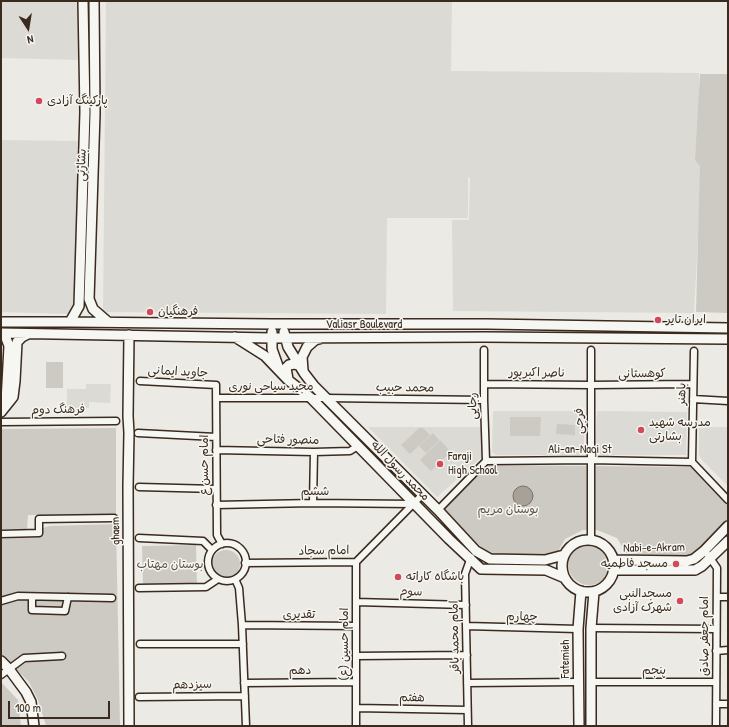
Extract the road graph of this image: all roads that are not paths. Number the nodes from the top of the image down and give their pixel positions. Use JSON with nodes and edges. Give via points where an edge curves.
{"nodes":[{"id":1,"x":83,"y":1,"type":"edge"},
{"id":2,"x":94,"y":1,"type":"edge"},
{"id":3,"x":83,"y":22,"type":"junction"},
{"id":4,"x":93,"y":23,"type":"junction"},
{"id":5,"x":25,"y":322,"type":"junction"},
{"id":6,"x":70,"y":322,"type":"junction"},
{"id":7,"x":108,"y":322,"type":"junction"},
{"id":8,"x":1,"y":323,"type":"edge"},
{"id":9,"x":272,"y":324,"type":"junction"},
{"id":10,"x":284,"y":324,"type":"junction"},
{"id":11,"x":728,"y":328,"type":"edge"},
{"id":12,"x":1,"y":333,"type":"edge"},
{"id":13,"x":24,"y":334,"type":"junction"},
{"id":14,"x":35,"y":334,"type":"junction"},
{"id":15,"x":129,"y":335,"type":"junction"},
{"id":16,"x":235,"y":336,"type":"junction"},
{"id":17,"x":284,"y":337,"type":"junction"},
{"id":18,"x":324,"y":337,"type":"junction"},
{"id":19,"x":271,"y":338,"type":"junction"},
{"id":20,"x":728,"y":338,"type":"edge"},
{"id":21,"x":13,"y":346,"type":"junction"},
{"id":22,"x":484,"y":350,"type":"dead end"},
{"id":23,"x":591,"y":350,"type":"dead end"},
{"id":24,"x":694,"y":352,"type":"dead end"},
{"id":25,"x":301,"y":369,"type":"junction"},
{"id":26,"x":288,"y":380,"type":"junction"},
{"id":27,"x":140,"y":381,"type":"dead end"},
{"id":28,"x":484,"y":384,"type":"junction"},
{"id":29,"x":693,"y":384,"type":"junction"},
{"id":30,"x":216,"y":385,"type":"joint"},
{"id":31,"x":591,"y":385,"type":"junction"},
{"id":32,"x":216,"y":398,"type":"junction"},
{"id":33,"x":311,"y":398,"type":"junction"},
{"id":34,"x":326,"y":398,"type":"junction"},
{"id":35,"x":693,"y":399,"type":"junction"},
{"id":36,"x":484,"y":400,"type":"junction"},
{"id":37,"x":728,"y":401,"type":"edge"},
{"id":38,"x":2,"y":410,"type":"edge"},
{"id":39,"x":116,"y":421,"type":"dead end"},
{"id":40,"x":1,"y":422,"type":"edge"},
{"id":41,"x":138,"y":433,"type":"dead end"},
{"id":42,"x":216,"y":437,"type":"junction"},
{"id":43,"x":358,"y":446,"type":"junction"},
{"id":44,"x":216,"y":450,"type":"junction"},
{"id":45,"x":314,"y":452,"type":"junction"},
{"id":46,"x":591,"y":460,"type":"junction"},
{"id":47,"x":486,"y":461,"type":"junction"},
{"id":48,"x":692,"y":462,"type":"junction"},
{"id":49,"x":139,"y":487,"type":"dead end"},
{"id":50,"x":216,"y":489,"type":"junction"},
{"id":51,"x":422,"y":495,"type":"junction"},
{"id":52,"x":728,"y":500,"type":"edge"},
{"id":53,"x":313,"y":503,"type":"junction"},
{"id":54,"x":414,"y":504,"type":"junction"},
{"id":55,"x":216,"y":505,"type":"junction"},
{"id":56,"x":438,"y":510,"type":"junction"},
{"id":57,"x":114,"y":518,"type":"dead end"},
{"id":58,"x":728,"y":526,"type":"edge"},
{"id":59,"x":1,"y":534,"type":"edge"},
{"id":60,"x":139,"y":538,"type":"dead end"},
{"id":61,"x":591,"y":539,"type":"junction"},
{"id":62,"x":728,"y":541,"type":"edge"},
{"id":63,"x":222,"y":544,"type":"junction"},
{"id":64,"x":212,"y":550,"type":"junction"},
{"id":65,"x":476,"y":551,"type":"junction"},
{"id":66,"x":704,"y":551,"type":"junction"},
{"id":67,"x":564,"y":555,"type":"junction"},
{"id":68,"x":710,"y":559,"type":"junction"},
{"id":69,"x":470,"y":560,"type":"junction"},
{"id":70,"x":356,"y":562,"type":"junction"},
{"id":71,"x":245,"y":563,"type":"junction"},
{"id":72,"x":615,"y":565,"type":"junction"},
{"id":73,"x":565,"y":578,"type":"junction"},
{"id":74,"x":218,"y":579,"type":"junction"},
{"id":75,"x":235,"y":579,"type":"junction"},
{"id":76,"x":139,"y":588,"type":"dead end"},
{"id":77,"x":581,"y":591,"type":"junction"},
{"id":78,"x":594,"y":592,"type":"junction"},
{"id":79,"x":728,"y":596,"type":"edge"},
{"id":80,"x":32,"y":597,"type":"junction"},
{"id":81,"x":68,"y":597,"type":"junction"},
{"id":82,"x":717,"y":597,"type":"junction"},
{"id":83,"x":112,"y":598,"type":"dead end"},
{"id":84,"x":1,"y":601,"type":"edge"},
{"id":85,"x":356,"y":602,"type":"junction"},
{"id":86,"x":466,"y":605,"type":"junction"},
{"id":87,"x":242,"y":626,"type":"junction"},
{"id":88,"x":356,"y":626,"type":"junction"},
{"id":89,"x":466,"y":626,"type":"junction"},
{"id":90,"x":592,"y":628,"type":"junction"},
{"id":91,"x":578,"y":629,"type":"junction"},
{"id":92,"x":716,"y":629,"type":"junction"},
{"id":93,"x":140,"y":644,"type":"dead end"},
{"id":94,"x":243,"y":644,"type":"junction"},
{"id":95,"x":728,"y":650,"type":"edge"},
{"id":96,"x":716,"y":651,"type":"junction"},
{"id":97,"x":467,"y":655,"type":"junction"},
{"id":98,"x":62,"y":656,"type":"dead end"},
{"id":99,"x":356,"y":656,"type":"junction"},
{"id":100,"x":1,"y":661,"type":"edge"},
{"id":101,"x":9,"y":669,"type":"junction"},
{"id":102,"x":1,"y":675,"type":"edge"},
{"id":103,"x":356,"y":682,"type":"junction"},
{"id":104,"x":578,"y":682,"type":"junction"},
{"id":105,"x":591,"y":682,"type":"junction"},
{"id":106,"x":716,"y":682,"type":"junction"},
{"id":107,"x":244,"y":683,"type":"junction"},
{"id":108,"x":467,"y":683,"type":"junction"},
{"id":109,"x":245,"y":696,"type":"junction"},
{"id":110,"x":139,"y":697,"type":"dead end"},
{"id":111,"x":716,"y":704,"type":"junction"},
{"id":112,"x":728,"y":704,"type":"edge"},
{"id":113,"x":356,"y":708,"type":"junction"},
{"id":114,"x":468,"y":710,"type":"junction"},
{"id":115,"x":34,"y":726,"type":"edge"},
{"id":116,"x":129,"y":726,"type":"edge"},
{"id":117,"x":246,"y":726,"type":"edge"},
{"id":118,"x":356,"y":726,"type":"edge"},
{"id":119,"x":468,"y":726,"type":"edge"},
{"id":120,"x":579,"y":726,"type":"edge"},
{"id":121,"x":591,"y":726,"type":"edge"},
{"id":122,"x":716,"y":726,"type":"edge"}],
"edges":[{"from":1,"to":3,"type":"street","name":"بشارتی"},
{"from":2,"to":4,"type":"street","name":"بشارتی"},
{"from":3,"to":4,"type":"street"},
{"from":3,"to":6,"type":"street","name":"بشارتی","via":[[85,112],[79,306]]},
{"from":4,"to":7,"type":"street","name":"بشارتی","via":[[95,113],[89,299],[93,309]]},
{"from":5,"to":6,"type":"street","name":"Valiasr Boulevard"},
{"from":5,"to":8,"type":"street","name":"Valiasr Boulevard"},
{"from":5,"to":13,"type":"street","via":[[21,326]]},
{"from":6,"to":7,"type":"street","name":"Valiasr Boulevard"},
{"from":7,"to":9,"type":"street","name":"Valiasr Boulevard"},
{"from":8,"to":12,"type":"street"},
{"from":9,"to":10,"type":"street","name":"Valiasr Boulevard"},
{"from":9,"to":19,"type":"street"},
{"from":10,"to":11,"type":"street","name":"Valiasr Boulevard"},
{"from":10,"to":17,"type":"street"},
{"from":12,"to":13,"type":"street","name":"Valiasr Boulevard"},
{"from":12,"to":21,"type":"street"},
{"from":13,"to":14,"type":"street","name":"Valiasr Boulevard"},
{"from":14,"to":15,"type":"street","name":"Valiasr Boulevard"},
{"from":14,"to":21,"type":"street","via":[[22,337]]},
{"from":15,"to":16,"type":"street","name":"Valiasr Boulevard"},
{"from":15,"to":116,"type":"street","name":"ghaem"},
{"from":16,"to":19,"type":"street","name":"Valiasr Boulevard"},
{"from":16,"to":26,"type":"street","name":"محمد رسول الله","via":[[265,356]]},
{"from":17,"to":18,"type":"street","name":"Valiasr Boulevard"},
{"from":17,"to":19,"type":"street","name":"Valiasr Boulevard"},
{"from":17,"to":25,"type":"street"},
{"from":18,"to":20,"type":"street","name":"Valiasr Boulevard"},
{"from":18,"to":25,"type":"street","via":[[307,347],[302,357]]},
{"from":19,"to":26,"type":"street","via":[[274,357]]},
{"from":21,"to":38,"type":"street","via":[[13,397]]},
{"from":22,"to":28,"type":"street","name":"رجایی"},
{"from":23,"to":31,"type":"street","name":"فرجی"},
{"from":24,"to":29,"type":"street","name":"باهنر"},
{"from":25,"to":26,"type":"street","via":[[294,364],[289,365],[286,368]]},
{"from":25,"to":34,"type":"street"},
{"from":26,"to":33,"type":"street","name":"محمد رسول الله"},
{"from":27,"to":30,"type":"street","name":"جاوید ایمانی"},
{"from":28,"to":31,"type":"street","name":"ناصر اکبرپور"},
{"from":28,"to":36,"type":"street","name":"رجایی"},
{"from":29,"to":31,"type":"street","name":"کوهستانی"},
{"from":29,"to":35,"type":"street","name":"باهنر"},
{"from":30,"to":32,"type":"street","name":"امام حسن ع"},
{"from":31,"to":46,"type":"street","name":"فرجی"},
{"from":32,"to":33,"type":"street","name":"مجید سیاحی نوری"},
{"from":32,"to":42,"type":"street","name":"امام حسن ع"},
{"from":33,"to":34,"type":"street","name":"مجید سیاحی نوری"},
{"from":33,"to":43,"type":"street","name":"محمد رسول الله"},
{"from":34,"to":36,"type":"street","name":"محمد حبیب"},
{"from":34,"to":51,"type":"street"},
{"from":35,"to":37,"type":"street"},
{"from":35,"to":48,"type":"street","name":"باهنر"},
{"from":36,"to":47,"type":"street","name":"رجایی"},
{"from":39,"to":40,"type":"street","name":"فرهنگ دوم"},
{"from":41,"to":42,"type":"street"},
{"from":42,"to":44,"type":"street","name":"امام حسن ع"},
{"from":43,"to":45,"type":"street","name":"منصور فتاحی","via":[[350,451]]},
{"from":43,"to":54,"type":"street","name":"محمد رسول الله"},
{"from":44,"to":45,"type":"street","name":"منصور فتاحی"},
{"from":44,"to":50,"type":"street","name":"امام حسن ع"},
{"from":45,"to":53,"type":"street"},
{"from":46,"to":47,"type":"street","name":"Ali-an-Naqi St"},
{"from":46,"to":48,"type":"street","name":"Ali-an-Naqi St"},
{"from":46,"to":61,"type":"street","name":"فرجی"},
{"from":47,"to":56,"type":"street"},
{"from":48,"to":52,"type":"street"},
{"from":49,"to":50,"type":"street"},
{"from":50,"to":55,"type":"street","name":"امام حسن ع"},
{"from":51,"to":54,"type":"street","name":"امام سجاد"},
{"from":51,"to":56,"type":"street"},
{"from":53,"to":54,"type":"street","name":"ششم"},
{"from":53,"to":55,"type":"street","name":"ششم"},
{"from":54,"to":69,"type":"street","name":"محمد رسول الله"},
{"from":54,"to":70,"type":"street","name":"امام سجاد"},
{"from":55,"to":63,"type":"street","name":"امام حسن ع","via":[[216,535]]},
{"from":56,"to":65,"type":"street"},
{"from":57,"to":59,"type":"street","via":[[39,519],[39,533]]},
{"from":58,"to":66,"type":"street","name":"Nabi-e-Akram"},
{"from":60,"to":64,"type":"street","via":[[203,541]]},
{"from":61,"to":67,"type":"street","via":[[575,543]]},
{"from":61,"to":72,"type":"street","via":[[609,548]]},
{"from":62,"to":68,"type":"street","name":"Nabi-e-Akram"},
{"from":63,"to":64,"type":"street"},
{"from":63,"to":71,"type":"street","via":[[239,548]]},
{"from":64,"to":74,"type":"street","via":[[208,566],[213,576]]},
{"from":65,"to":67,"type":"street","via":[[490,559],[545,560]]},
{"from":65,"to":69,"type":"street","name":"امام محمد باقر"},
{"from":66,"to":68,"type":"street","name":"امام جعفر صادق"},
{"from":66,"to":72,"type":"street","name":"Nabi-e-Akram","via":[[687,561]]},
{"from":67,"to":73,"type":"street","via":[[562,567]]},
{"from":68,"to":72,"type":"street","name":"Nabi-e-Akram","via":[[695,570],[689,571]]},
{"from":68,"to":82,"type":"street","name":"امام جعفر صادق","via":[[717,568]]},
{"from":69,"to":73,"type":"street","name":"محمد رسول الله","via":[[481,569],[546,570]]},
{"from":69,"to":86,"type":"street","name":"امام محمد باقر","via":[[465,574]]},
{"from":70,"to":71,"type":"street","name":"امام سجاد"},
{"from":70,"to":85,"type":"street","name":"امام حسین (ع)"},
{"from":71,"to":75,"type":"street","via":[[242,572]]},
{"from":72,"to":78,"type":"street","via":[[608,584]]},
{"from":73,"to":77,"type":"street","via":[[569,584]]},
{"from":74,"to":75,"type":"street"},
{"from":74,"to":76,"type":"street","via":[[206,587]]},
{"from":75,"to":87,"type":"street","via":[[239,588]]},
{"from":77,"to":78,"type":"street"},
{"from":77,"to":91,"type":"street","name":"Fatemieh"},
{"from":78,"to":90,"type":"street"},
{"from":79,"to":82,"type":"street"},
{"from":80,"to":81,"type":"street"},
{"from":80,"to":81,"type":"street","via":[[32,610],[65,611]]},
{"from":80,"to":84,"type":"street","via":[[18,596]]},
{"from":81,"to":83,"type":"street"},
{"from":82,"to":92,"type":"street","name":"امام جعفر صادق"},
{"from":85,"to":86,"type":"street","name":"سوم"},
{"from":85,"to":88,"type":"street","name":"امام حسین (ع)"},
{"from":86,"to":89,"type":"street","name":"امام محمد باقر"},
{"from":87,"to":88,"type":"street","name":"تقدیری"},
{"from":87,"to":94,"type":"street"},
{"from":88,"to":99,"type":"street","name":"امام حسین (ع)"},
{"from":89,"to":91,"type":"street","name":"چهارم"},
{"from":89,"to":97,"type":"street","name":"امام محمد باقر"},
{"from":90,"to":92,"type":"street"},
{"from":90,"to":105,"type":"street"},
{"from":91,"to":104,"type":"street","name":"Fatemieh"},
{"from":92,"to":96,"type":"street","name":"امام جعفر صادق"},
{"from":93,"to":94,"type":"street"},
{"from":94,"to":107,"type":"street"},
{"from":95,"to":96,"type":"street"},
{"from":96,"to":106,"type":"street","name":"امام جعفر صادق"},
{"from":97,"to":99,"type":"street"},
{"from":97,"to":108,"type":"street","name":"امام محمد باقر"},
{"from":98,"to":101,"type":"street","via":[[24,658]]},
{"from":99,"to":103,"type":"street","name":"امام حسین (ع)"},
{"from":100,"to":101,"type":"street"},
{"from":101,"to":102,"type":"street"},
{"from":101,"to":115,"type":"street","via":[[31,702]]},
{"from":103,"to":107,"type":"street","name":"دهم"},
{"from":103,"to":113,"type":"street","name":"امام حسین (ع)"},
{"from":104,"to":108,"type":"street"},
{"from":104,"to":120,"type":"street","name":"Fatemieh"},
{"from":105,"to":106,"type":"street","name":"پنجم"},
{"from":105,"to":121,"type":"street"},
{"from":106,"to":111,"type":"street","name":"امام جعفر صادق"},
{"from":107,"to":109,"type":"street"},
{"from":108,"to":114,"type":"street","name":"امام محمد باقر"},
{"from":109,"to":110,"type":"street","name":"سیزدهم"},
{"from":109,"to":117,"type":"street"},
{"from":111,"to":112,"type":"street"},
{"from":111,"to":122,"type":"street","name":"امام جعفر صادق"},
{"from":113,"to":114,"type":"street","name":"هفتم"},
{"from":113,"to":118,"type":"street","name":"امام حسین (ع)"},
{"from":114,"to":119,"type":"street","name":"امام محمد باقر"}]}
